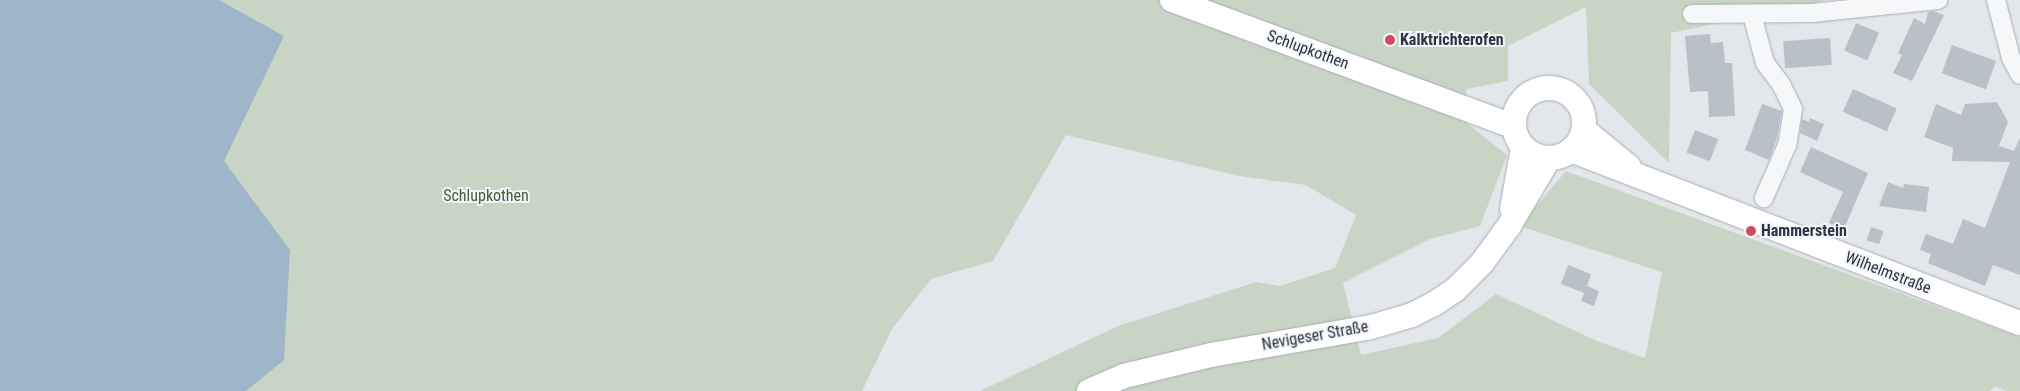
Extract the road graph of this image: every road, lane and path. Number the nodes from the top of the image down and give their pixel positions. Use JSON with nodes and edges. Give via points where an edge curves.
{"nodes":[{"id":1,"x":1172,"y":0,"type":"edge"},
{"id":2,"x":1938,"y":0,"type":"edge"},
{"id":3,"x":1996,"y":0,"type":"edge"},
{"id":4,"x":1692,"y":14,"type":"dead end"},
{"id":5,"x":1752,"y":15,"type":"junction"},
{"id":6,"x":2020,"y":75,"type":"edge"},
{"id":7,"x":1584,"y":130,"type":"junction"},
{"id":8,"x":1519,"y":134,"type":"junction"},
{"id":9,"x":1571,"y":150,"type":"junction"},
{"id":10,"x":1547,"y":162,"type":"junction"},
{"id":11,"x":1644,"y":180,"type":"junction"},
{"id":12,"x":1764,"y":198,"type":"dead end"},
{"id":13,"x":1518,"y":202,"type":"junction"},
{"id":14,"x":2020,"y":323,"type":"edge"},
{"id":15,"x":1089,"y":391,"type":"edge"}],
"edges":[{"from":1,"to":8,"type":"main road","name":"Schlupkothen","via":[[1445,100]]},
{"from":2,"to":5,"type":"street","via":[[1812,13]]},
{"from":3,"to":6,"type":"street","via":[[2011,58]]},
{"from":4,"to":5,"type":"street"},
{"from":5,"to":12,"type":"street","via":[[1765,63],[1781,84],[1793,109],[1787,145]]},
{"from":7,"to":8,"type":"main road","via":[[1580,106],[1572,95],[1559,88],[1533,91]]},
{"from":7,"to":9,"type":"main road"},
{"from":7,"to":11,"type":"main road","name":"Wilhelmstraße"},
{"from":8,"to":10,"type":"main road","via":[[1538,157]]},
{"from":8,"to":13,"type":"main road","name":"Nevigeser Straße"},
{"from":9,"to":10,"type":"main road"},
{"from":9,"to":11,"type":"main road","name":"Wilhelmstraße"},
{"from":10,"to":13,"type":"main road","name":"Nevigeser Straße"},
{"from":11,"to":14,"type":"main road","name":"Wilhelmstraße"},
{"from":13,"to":15,"type":"main road","name":"Nevigeser Straße","via":[[1509,226],[1482,263],[1455,290],[1412,315],[1371,327],[1201,357],[1124,376]]}]}
